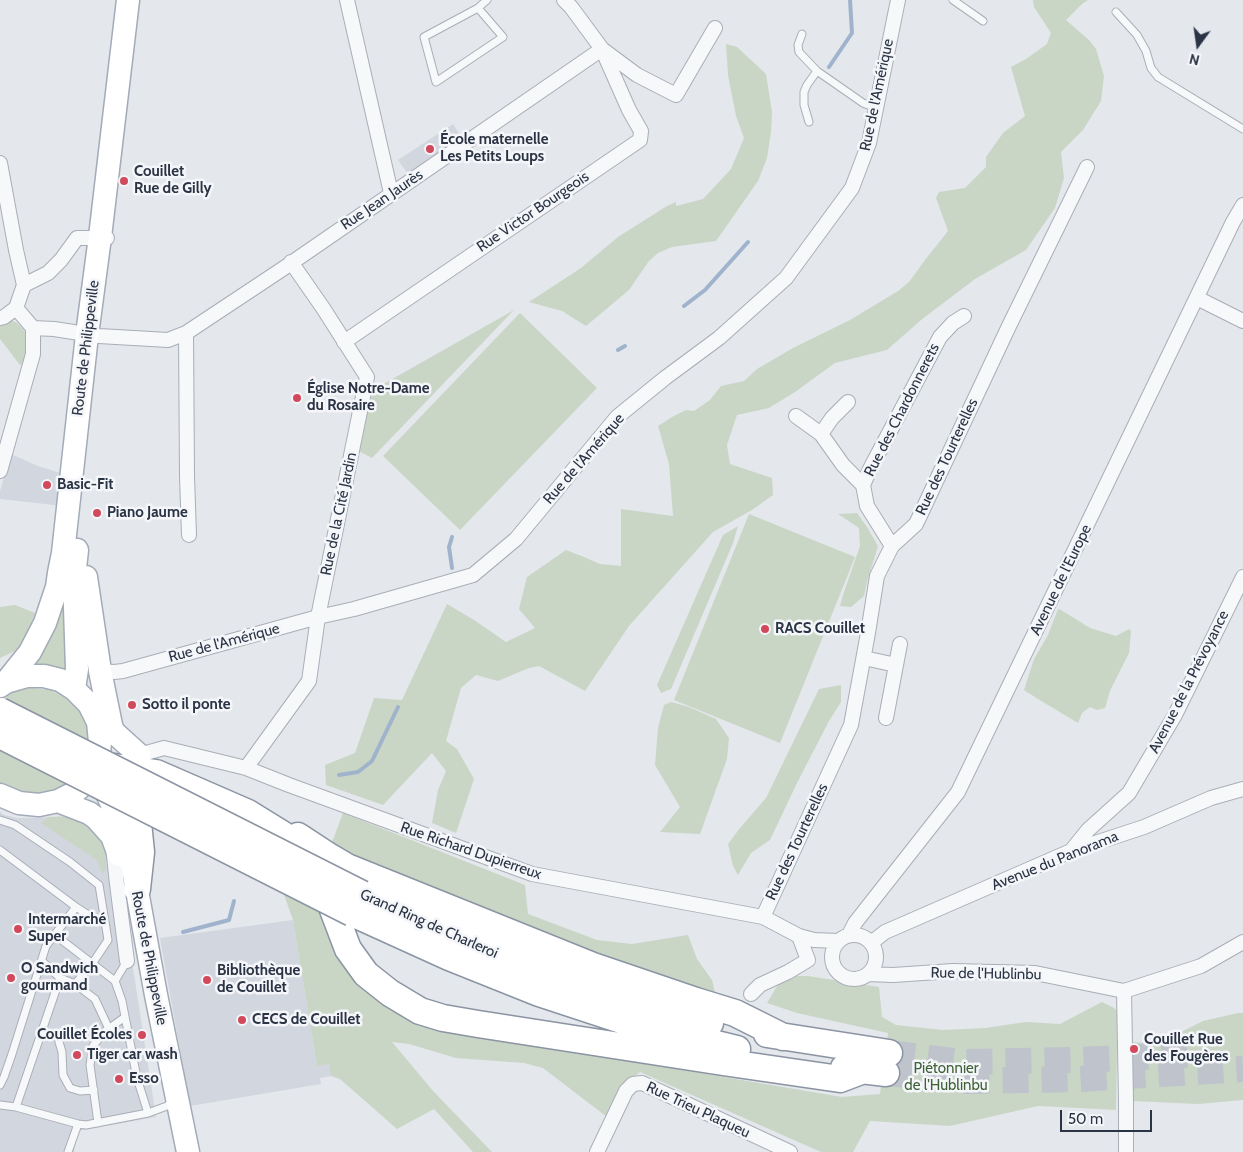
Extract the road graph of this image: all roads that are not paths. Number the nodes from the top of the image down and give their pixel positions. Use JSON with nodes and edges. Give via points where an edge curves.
{"nodes":[{"id":1,"x":128,"y":0,"type":"edge"},
{"id":2,"x":134,"y":0,"type":"edge"},
{"id":3,"x":347,"y":0,"type":"edge"},
{"id":4,"x":487,"y":0,"type":"edge"},
{"id":5,"x":564,"y":0,"type":"edge"},
{"id":6,"x":898,"y":0,"type":"edge"},
{"id":7,"x":952,"y":0,"type":"edge"},
{"id":8,"x":478,"y":8,"type":"junction"},
{"id":9,"x":1116,"y":12,"type":"dead end"},
{"id":10,"x":983,"y":21,"type":"dead end"},
{"id":11,"x":715,"y":28,"type":"dead end"},
{"id":12,"x":802,"y":34,"type":"dead end"},
{"id":13,"x":602,"y":49,"type":"junction"},
{"id":14,"x":817,"y":71,"type":"junction"},
{"id":15,"x":876,"y":108,"type":"junction"},
{"id":16,"x":810,"y":122,"type":"dead end"},
{"id":17,"x":1243,"y":129,"type":"edge"},
{"id":18,"x":0,"y":163,"type":"edge"},
{"id":19,"x":1087,"y":167,"type":"dead end"},
{"id":20,"x":392,"y":194,"type":"junction"},
{"id":21,"x":3,"y":201,"type":"edge"},
{"id":22,"x":1243,"y":205,"type":"edge"},
{"id":23,"x":104,"y":238,"type":"junction"},
{"id":24,"x":291,"y":262,"type":"junction"},
{"id":25,"x":24,"y":285,"type":"junction"},
{"id":26,"x":1197,"y":298,"type":"junction"},
{"id":27,"x":16,"y":308,"type":"junction"},
{"id":28,"x":964,"y":316,"type":"dead end"},
{"id":29,"x":0,"y":318,"type":"edge"},
{"id":30,"x":1243,"y":321,"type":"edge"},
{"id":31,"x":33,"y":328,"type":"junction"},
{"id":32,"x":186,"y":333,"type":"junction"},
{"id":33,"x":93,"y":336,"type":"junction"},
{"id":34,"x":344,"y":342,"type":"junction"},
{"id":35,"x":848,"y":402,"type":"dead end"},
{"id":36,"x":796,"y":416,"type":"dead end"},
{"id":37,"x":821,"y":434,"type":"junction"},
{"id":38,"x":0,"y":471,"type":"edge"},
{"id":39,"x":863,"y":485,"type":"junction"},
{"id":40,"x":189,"y":535,"type":"dead end"},
{"id":41,"x":78,"y":538,"type":"junction"},
{"id":42,"x":892,"y":546,"type":"junction"},
{"id":43,"x":1243,"y":577,"type":"edge"},
{"id":44,"x":318,"y":617,"type":"junction"},
{"id":45,"x":900,"y":644,"type":"dead end"},
{"id":46,"x":864,"y":658,"type":"junction"},
{"id":47,"x":896,"y":664,"type":"junction"},
{"id":48,"x":100,"y":671,"type":"junction"},
{"id":49,"x":2,"y":682,"type":"edge"},
{"id":50,"x":74,"y":689,"type":"junction"},
{"id":51,"x":0,"y":711,"type":"edge"},
{"id":52,"x":886,"y":718,"type":"dead end"},
{"id":53,"x":0,"y":735,"type":"edge"},
{"id":54,"x":99,"y":745,"type":"junction"},
{"id":55,"x":147,"y":764,"type":"junction"},
{"id":56,"x":246,"y":768,"type":"junction"},
{"id":57,"x":1243,"y":789,"type":"edge"},
{"id":58,"x":0,"y":795,"type":"edge"},
{"id":59,"x":58,"y":801,"type":"junction"},
{"id":60,"x":0,"y":820,"type":"edge"},
{"id":61,"x":112,"y":836,"type":"junction"},
{"id":62,"x":0,"y":850,"type":"edge"},
{"id":63,"x":1071,"y":851,"type":"junction"},
{"id":64,"x":137,"y":889,"type":"junction"},
{"id":65,"x":357,"y":904,"type":"junction"},
{"id":66,"x":76,"y":908,"type":"junction"},
{"id":67,"x":763,"y":917,"type":"junction"},
{"id":68,"x":104,"y":918,"type":"junction"},
{"id":69,"x":55,"y":935,"type":"junction"},
{"id":70,"x":799,"y":936,"type":"junction"},
{"id":71,"x":843,"y":938,"type":"junction"},
{"id":72,"x":1243,"y":942,"type":"edge"},
{"id":73,"x":872,"y":943,"type":"junction"},
{"id":74,"x":42,"y":960,"type":"junction"},
{"id":75,"x":128,"y":961,"type":"joint"},
{"id":76,"x":92,"y":964,"type":"junction"},
{"id":77,"x":868,"y":974,"type":"junction"},
{"id":78,"x":60,"y":978,"type":"junction"},
{"id":79,"x":115,"y":981,"type":"junction"},
{"id":80,"x":75,"y":984,"type":"junction"},
{"id":81,"x":1124,"y":992,"type":"junction"},
{"id":82,"x":751,"y":994,"type":"dead end"},
{"id":83,"x":126,"y":1017,"type":"junction"},
{"id":84,"x":109,"y":1029,"type":"junction"},
{"id":85,"x":783,"y":1037,"type":"junction"},
{"id":86,"x":59,"y":1042,"type":"dead end"},
{"id":87,"x":879,"y":1066,"type":"junction"},
{"id":88,"x":0,"y":1085,"type":"edge"},
{"id":89,"x":94,"y":1090,"type":"junction"},
{"id":90,"x":0,"y":1105,"type":"edge"},
{"id":91,"x":164,"y":1106,"type":"junction"},
{"id":92,"x":16,"y":1107,"type":"junction"},
{"id":93,"x":98,"y":1122,"type":"junction"},
{"id":94,"x":78,"y":1124,"type":"junction"},
{"id":95,"x":68,"y":1152,"type":"edge"},
{"id":96,"x":176,"y":1152,"type":"edge"},
{"id":97,"x":188,"y":1152,"type":"edge"},
{"id":98,"x":597,"y":1152,"type":"edge"},
{"id":99,"x":790,"y":1152,"type":"edge"},
{"id":100,"x":1126,"y":1152,"type":"edge"}],
"edges":[{"from":1,"to":23,"type":"main road","name":"Route de Philippeville"},
{"from":2,"to":23,"type":"main road","name":"Route de Philippeville"},
{"from":3,"to":20,"type":"street"},
{"from":4,"to":8,"type":"lane"},
{"from":5,"to":13,"type":"street"},
{"from":6,"to":15,"type":"street","name":"Rue de l'Amérique"},
{"from":7,"to":10,"type":"lane"},
{"from":8,"to":8,"type":"lane","via":[[503,36],[436,82],[424,37]]},
{"from":9,"to":17,"type":"lane","via":[[1137,36],[1158,77]]},
{"from":11,"to":13,"type":"street","via":[[676,95],[637,76]]},
{"from":12,"to":14,"type":"lane","via":[[799,52]]},
{"from":13,"to":20,"type":"street","name":"Rue Jean Jaurès"},
{"from":13,"to":34,"type":"street","name":"Rue Victor Bourgeois","via":[[640,131],[640,140]]},
{"from":14,"to":15,"type":"lane"},
{"from":14,"to":16,"type":"lane","via":[[804,92],[804,105]]},
{"from":15,"to":44,"type":"street","name":"Rue de l'Amérique","via":[[869,143],[852,188],[786,278],[719,338],[617,417],[516,539],[473,575]]},
{"from":18,"to":21,"type":"street"},
{"from":19,"to":42,"type":"street","name":"Rue des Tourterelles","via":[[916,524]]},
{"from":20,"to":24,"type":"street","name":"Rue Jean Jaurès"},
{"from":21,"to":25,"type":"street"},
{"from":22,"to":26,"type":"street","name":"Avenue de l'Europe"},
{"from":23,"to":25,"type":"street","via":[[77,238],[48,274]]},
{"from":23,"to":33,"type":"main road","name":"Route de Philippeville"},
{"from":24,"to":32,"type":"street","name":"Rue Jean Jaurès"},
{"from":24,"to":34,"type":"street","name":"Rue de la Cité Jardin"},
{"from":25,"to":27,"type":"street"},
{"from":26,"to":30,"type":"street"},
{"from":26,"to":71,"type":"street","name":"Avenue de l'Europe","via":[[958,792]]},
{"from":27,"to":29,"type":"street"},
{"from":27,"to":31,"type":"street"},
{"from":28,"to":39,"type":"street","name":"Rue des Chardonnerets","via":[[940,336]]},
{"from":31,"to":33,"type":"street","name":"Rue Jean Jaurès"},
{"from":31,"to":38,"type":"street","via":[[33,354]]},
{"from":32,"to":33,"type":"street","name":"Rue Jean Jaurès","via":[[168,340]]},
{"from":32,"to":40,"type":"street"},
{"from":33,"to":41,"type":"main road","name":"Route de Philippeville","via":[[92,422]]},
{"from":33,"to":49,"type":"main road","name":"Route de Philippeville","via":[[57,587],[45,623],[30,652]]},
{"from":34,"to":44,"type":"street","name":"Rue de la Cité Jardin","via":[[367,377]]},
{"from":35,"to":37,"type":"street"},
{"from":36,"to":37,"type":"street","name":"Rue des Chardonnerets"},
{"from":37,"to":39,"type":"street","name":"Rue des Chardonnerets","via":[[843,465]]},
{"from":39,"to":42,"type":"street","name":"Rue des Chardonnerets","via":[[867,506]]},
{"from":41,"to":48,"type":"main road"},
{"from":41,"to":50,"type":"main road","name":"Route de Philippeville","via":[[74,577],[77,669]]},
{"from":42,"to":46,"type":"street","name":"Rue des Tourterelles","via":[[877,576]]},
{"from":43,"to":63,"type":"street","name":"Avenue de la Prévoyance","via":[[1175,715],[1129,793],[1088,830]]},
{"from":44,"to":48,"type":"street","name":"Rue de l'Amérique","via":[[123,670]]},
{"from":44,"to":56,"type":"street","name":"Rue de la Cité Jardin","via":[[309,681]]},
{"from":45,"to":47,"type":"street"},
{"from":46,"to":47,"type":"street"},
{"from":46,"to":67,"type":"street","name":"Rue des Tourterelles","via":[[851,725]]},
{"from":47,"to":52,"type":"street"},
{"from":48,"to":54,"type":"main road"},
{"from":49,"to":50,"type":"main road","name":"Route de Philippeville","via":[[44,676],[60,680]]},
{"from":50,"to":54,"type":"main road","name":"Route de Philippeville","via":[[89,704],[98,722]]},
{"from":51,"to":65,"type":"highway","name":"Grand Ring de Charleroi","bridge":true},
{"from":53,"to":65,"type":"highway","name":"Grand Ring de Charleroi","bridge":true},
{"from":54,"to":55,"type":"highway","via":[[118,767]]},
{"from":54,"to":55,"type":"main road","via":[[113,731]]},
{"from":54,"to":59,"type":"main road","name":"Route de Philippeville","via":[[84,783]]},
{"from":54,"to":64,"type":"main road","name":"Route de Philippeville","via":[[104,786],[127,836]]},
{"from":55,"to":56,"type":"street","name":"Rue Richard Dupierreux","via":[[164,748]]},
{"from":55,"to":64,"type":"highway","via":[[149,775],[137,791],[136,803],[141,852]]},
{"from":55,"to":85,"type":"highway","via":[[266,812],[347,866],[593,966],[735,1013]]},
{"from":55,"to":87,"type":"highway","via":[[248,813],[295,845],[315,870],[348,948],[366,974],[420,1011],[488,1026],[840,1078]]},
{"from":56,"to":67,"type":"street","name":"Rue Richard Dupierreux","via":[[532,874]]},
{"from":57,"to":63,"type":"street","name":"Avenue du Panorama"},
{"from":58,"to":59,"type":"main road","name":"Route de Philippeville","via":[[19,803],[39,805]]},
{"from":59,"to":61,"type":"main road","name":"Route de Philippeville","via":[[89,813]]},
{"from":60,"to":68,"type":"lane","via":[[15,825],[99,885]]},
{"from":61,"to":75,"type":"street"},
{"from":61,"to":91,"type":"main road","name":"Route de Philippeville","via":[[124,875]]},
{"from":62,"to":66,"type":"lane"},
{"from":63,"to":73,"type":"street","name":"Avenue du Panorama","via":[[885,932]]},
{"from":64,"to":91,"type":"main road","name":"Route de Philippeville","via":[[156,996]]},
{"from":65,"to":85,"type":"highway","name":"Grand Ring de Charleroi","via":[[614,997],[719,1025]]},
{"from":65,"to":87,"type":"highway","name":"Grand Ring de Charleroi","via":[[449,957],[539,993],[624,1021],[775,1057]]},
{"from":66,"to":68,"type":"lane","via":[[93,918]]},
{"from":66,"to":69,"type":"lane"},
{"from":67,"to":70,"type":"street","name":"Rue Richard Dupierreux"},
{"from":68,"to":76,"type":"lane","via":[[108,940]]},
{"from":69,"to":74,"type":"lane","via":[[46,946]]},
{"from":69,"to":76,"type":"lane"},
{"from":70,"to":71,"type":"street","name":"Rue Richard Dupierreux","via":[[814,940]]},
{"from":70,"to":82,"type":"street","via":[[808,960],[760,985]]},
{"from":71,"to":73,"type":"street","via":[[857,935]]},
{"from":71,"to":77,"type":"street","via":[[832,952],[834,967],[848,978]]},
{"from":72,"to":81,"type":"street","via":[[1201,966]]},
{"from":73,"to":77,"type":"street","via":[[876,962]]},
{"from":74,"to":78,"type":"lane"},
{"from":74,"to":88,"type":"lane"},
{"from":75,"to":79,"type":"lane"},
{"from":76,"to":79,"type":"lane"},
{"from":76,"to":80,"type":"lane"},
{"from":77,"to":81,"type":"street","name":"Rue de l'Hublinbu","via":[[1035,973]]},
{"from":78,"to":80,"type":"lane"},
{"from":78,"to":92,"type":"lane"},
{"from":79,"to":83,"type":"lane"},
{"from":80,"to":84,"type":"lane","via":[[95,999]]},
{"from":81,"to":100,"type":"street"},
{"from":83,"to":84,"type":"lane"},
{"from":83,"to":91,"type":"lane","via":[[137,1078]]},
{"from":84,"to":89,"type":"lane","via":[[93,1046],[90,1065]]},
{"from":85,"to":87,"type":"highway","name":"Grand Ring de Charleroi"},
{"from":86,"to":89,"type":"lane","via":[[63,1075],[70,1088]]},
{"from":89,"to":93,"type":"lane"},
{"from":90,"to":92,"type":"lane"},
{"from":91,"to":93,"type":"lane"},
{"from":91,"to":96,"type":"main road","name":"Route de Philippeville"},
{"from":91,"to":97,"type":"main road","name":"Route de Philippeville"},
{"from":92,"to":94,"type":"lane"},
{"from":93,"to":94,"type":"lane"},
{"from":94,"to":95,"type":"lane"},
{"from":98,"to":99,"type":"street","name":"Rue Trieu Plaqueu","via":[[626,1091],[633,1084],[642,1083]]}]}
